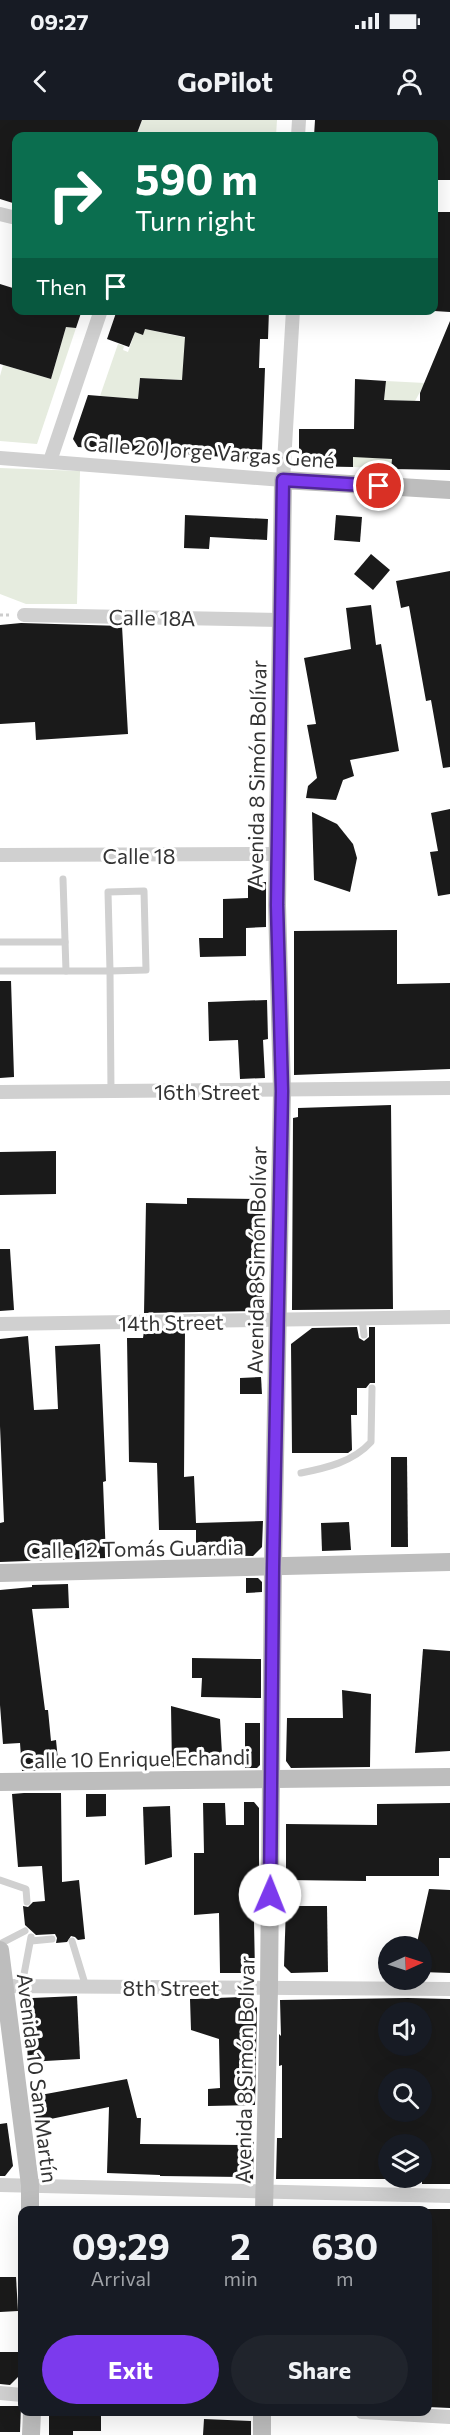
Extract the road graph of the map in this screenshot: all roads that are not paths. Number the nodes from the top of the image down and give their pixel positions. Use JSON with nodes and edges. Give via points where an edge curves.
{"nodes":[{"id":1,"x":99,"y":315,"type":"edge"},
{"id":2,"x":293,"y":315,"type":"edge"},
{"id":3,"x":0,"y":458,"type":"edge"},
{"id":4,"x":50,"y":461,"type":"junction"},
{"id":5,"x":283,"y":480,"type":"junction"},
{"id":6,"x":450,"y":490,"type":"edge"},
{"id":7,"x":24,"y":615,"type":"dead end"},
{"id":8,"x":280,"y":620,"type":"junction"},
{"id":9,"x":278,"y":854,"type":"junction"},
{"id":10,"x":0,"y":855,"type":"edge"},
{"id":11,"x":63,"y":879,"type":"dead end"},
{"id":12,"x":0,"y":942,"type":"edge"},
{"id":13,"x":65,"y":942,"type":"junction"},
{"id":14,"x":0,"y":971,"type":"edge"},
{"id":15,"x":66,"y":971,"type":"junction"},
{"id":16,"x":110,"y":971,"type":"junction"},
{"id":17,"x":450,"y":1088,"type":"edge"},
{"id":18,"x":282,"y":1091,"type":"junction"},
{"id":19,"x":0,"y":1092,"type":"edge"},
{"id":20,"x":111,"y":1092,"type":"junction"},
{"id":21,"x":450,"y":1317,"type":"edge"},
{"id":22,"x":362,"y":1319,"type":"junction"},
{"id":23,"x":278,"y":1320,"type":"junction"},
{"id":24,"x":0,"y":1324,"type":"edge"},
{"id":25,"x":364,"y":1335,"type":"dead end"},
{"id":26,"x":372,"y":1388,"type":"dead end"},
{"id":27,"x":301,"y":1473,"type":"dead end"},
{"id":28,"x":450,"y":1562,"type":"edge"},
{"id":29,"x":273,"y":1568,"type":"junction"},
{"id":30,"x":0,"y":1574,"type":"edge"},
{"id":31,"x":450,"y":1777,"type":"edge"},
{"id":32,"x":272,"y":1779,"type":"junction"},
{"id":33,"x":0,"y":1782,"type":"edge"},
{"id":34,"x":0,"y":1880,"type":"edge"},
{"id":35,"x":27,"y":1902,"type":"dead end"},
{"id":36,"x":25,"y":1931,"type":"dead end"},
{"id":37,"x":51,"y":1939,"type":"dead end"},
{"id":38,"x":72,"y":1941,"type":"dead end"},
{"id":39,"x":0,"y":1944,"type":"edge"},
{"id":40,"x":0,"y":1950,"type":"edge"},
{"id":41,"x":22,"y":1985,"type":"junction"},
{"id":42,"x":2,"y":1986,"type":"edge"},
{"id":43,"x":86,"y":1987,"type":"junction"},
{"id":44,"x":269,"y":1988,"type":"junction"},
{"id":45,"x":450,"y":1989,"type":"edge"},
{"id":46,"x":0,"y":2185,"type":"edge"},
{"id":47,"x":30,"y":2185,"type":"junction"},
{"id":48,"x":264,"y":2191,"type":"junction"},
{"id":49,"x":450,"y":2196,"type":"edge"},
{"id":50,"x":30,"y":2206,"type":"edge"},
{"id":51,"x":264,"y":2206,"type":"edge"},
{"id":52,"x":0,"y":2393,"type":"edge"},
{"id":53,"x":18,"y":2395,"type":"edge"},
{"id":54,"x":32,"y":2416,"type":"edge"},
{"id":55,"x":262,"y":2416,"type":"edge"},
{"id":56,"x":432,"y":2416,"type":"edge"},
{"id":57,"x":450,"y":2417,"type":"edge"},
{"id":58,"x":31,"y":2435,"type":"edge"},
{"id":59,"x":262,"y":2435,"type":"edge"}],
"edges":[{"from":1,"to":4,"type":"street"},
{"from":2,"to":5,"type":"street","name":"Avenida 8 Simón Bolívar"},
{"from":3,"to":4,"type":"street","name":"Calle 20 Jorge Vargas Gené"},
{"from":4,"to":5,"type":"street","name":"Calle 20 Jorge Vargas Gené"},
{"from":5,"to":6,"type":"street","name":"Calle 20 Jorge Vargas Gené"},
{"from":5,"to":8,"type":"street","name":"Avenida 8 Simón Bolívar"},
{"from":7,"to":8,"type":"street","name":"Calle 18A"},
{"from":8,"to":9,"type":"street","name":"Avenida 8 Simón Bolívar"},
{"from":9,"to":10,"type":"street","name":"Calle 18"},
{"from":9,"to":18,"type":"street","name":"Avenida 8 Simón Bolívar"},
{"from":11,"to":13,"type":"lane"},
{"from":12,"to":13,"type":"lane"},
{"from":13,"to":15,"type":"lane"},
{"from":14,"to":15,"type":"lane"},
{"from":15,"to":16,"type":"lane"},
{"from":16,"to":16,"type":"lane","via":[[108,892],[144,891],[146,969]]},
{"from":16,"to":20,"type":"lane"},
{"from":17,"to":18,"type":"street","name":"16th Street"},
{"from":18,"to":20,"type":"street","name":"16th Street"},
{"from":18,"to":23,"type":"street","name":"Avenida 8 Simón Bolívar"},
{"from":19,"to":20,"type":"street","name":"16th Street"},
{"from":21,"to":22,"type":"street","name":"14th Street"},
{"from":22,"to":23,"type":"street","name":"14th Street"},
{"from":22,"to":25,"type":"lane"},
{"from":23,"to":24,"type":"street","name":"14th Street"},
{"from":23,"to":29,"type":"street","name":"Avenida 8 Simón Bolívar"},
{"from":26,"to":27,"type":"lane","via":[[371,1442],[329,1467]]},
{"from":28,"to":29,"type":"street","name":"Calle 12 Tomás Guardia"},
{"from":29,"to":30,"type":"street","name":"Calle 12 Tomás Guardia"},
{"from":29,"to":32,"type":"street","name":"Avenida 8 Simón Bolívar"},
{"from":31,"to":32,"type":"street","name":"Calle 10 Enrique Echandi"},
{"from":32,"to":33,"type":"street","name":"Calle 10 Enrique Echandi"},
{"from":32,"to":44,"type":"street","name":"Avenida 8 Simón Bolívar"},
{"from":34,"to":35,"type":"lane","via":[[26,1889]]},
{"from":36,"to":39,"type":"lane"},
{"from":37,"to":41,"type":"lane","via":[[31,1939]]},
{"from":38,"to":43,"type":"lane"},
{"from":40,"to":42,"type":"street","name":"Avenida 10 San Martín"},
{"from":41,"to":42,"type":"street","name":"8th Street"},
{"from":41,"to":43,"type":"street","name":"8th Street"},
{"from":42,"to":47,"type":"street","name":"Avenida 10 San Martín"},
{"from":43,"to":44,"type":"street","name":"8th Street"},
{"from":44,"to":45,"type":"street","name":"8th Street"},
{"from":44,"to":48,"type":"street","name":"Avenida 8 Simón Bolívar"},
{"from":46,"to":47,"type":"street"},
{"from":47,"to":48,"type":"street"},
{"from":47,"to":50,"type":"street","name":"Avenida 10 San Martín"},
{"from":48,"to":49,"type":"street"},
{"from":48,"to":51,"type":"street","name":"Avenida 8 Simón Bolívar"},
{"from":52,"to":53,"type":"street"},
{"from":54,"to":58,"type":"street"},
{"from":55,"to":59,"type":"street"},
{"from":56,"to":57,"type":"street"}]}
